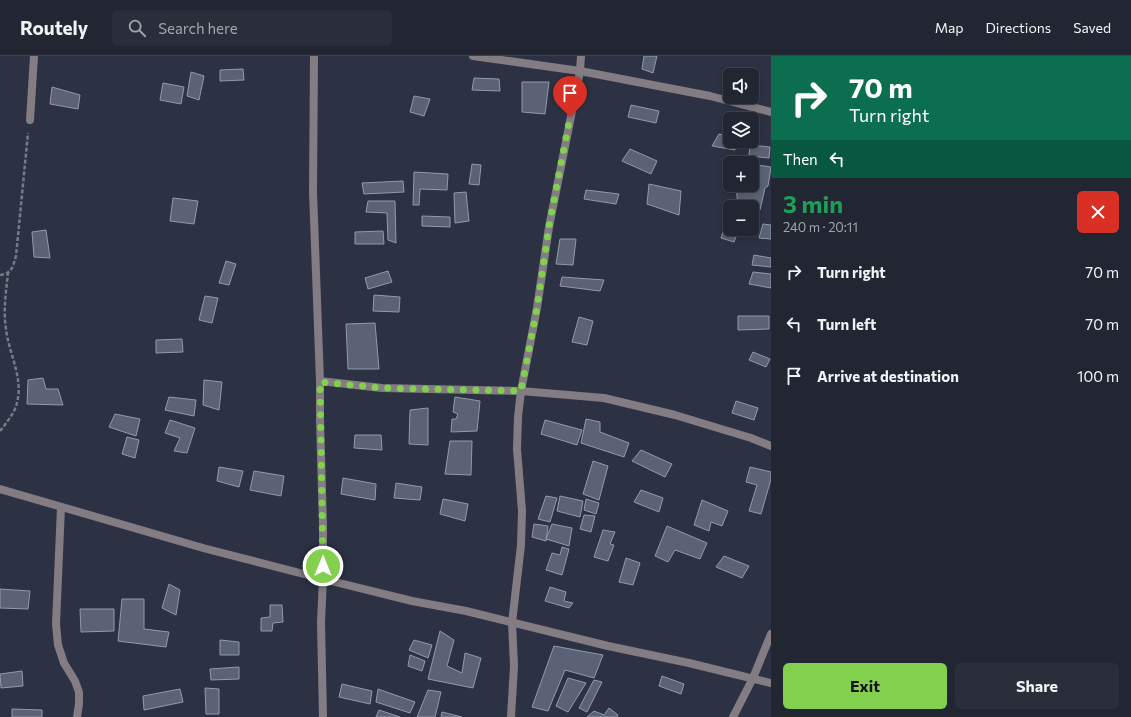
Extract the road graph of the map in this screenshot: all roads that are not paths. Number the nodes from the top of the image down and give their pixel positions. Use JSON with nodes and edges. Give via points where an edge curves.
{"nodes":[{"id":1,"x":34,"y":56,"type":"edge"},
{"id":2,"x":314,"y":56,"type":"edge"},
{"id":3,"x":473,"y":56,"type":"edge"},
{"id":4,"x":581,"y":56,"type":"edge"},
{"id":5,"x":580,"y":71,"type":"junction"},
{"id":6,"x":771,"y":112,"type":"edge"},
{"id":7,"x":30,"y":120,"type":"road end"},
{"id":8,"x":320,"y":382,"type":"junction"},
{"id":9,"x":521,"y":391,"type":"junction"},
{"id":10,"x":771,"y":446,"type":"edge"},
{"id":11,"x":0,"y":489,"type":"edge"},
{"id":12,"x":61,"y":507,"type":"junction"},
{"id":13,"x":323,"y":579,"type":"junction"},
{"id":14,"x":512,"y":623,"type":"junction"},
{"id":15,"x":771,"y":634,"type":"edge"},
{"id":16,"x":753,"y":678,"type":"junction"},
{"id":17,"x":771,"y":683,"type":"edge"},
{"id":18,"x":77,"y":717,"type":"edge"},
{"id":19,"x":323,"y":717,"type":"edge"},
{"id":20,"x":511,"y":717,"type":"edge"},
{"id":21,"x":733,"y":717,"type":"edge"}],
"edges":[{"from":1,"to":7,"type":"street"},
{"from":2,"to":8,"type":"street","via":[[313,192]]},
{"from":3,"to":5,"type":"street"},
{"from":4,"to":5,"type":"street"},
{"from":5,"to":6,"type":"street","via":[[710,96]]},
{"from":5,"to":9,"type":"street","via":[[549,226]]},
{"from":8,"to":9,"type":"street","via":[[382,388]]},
{"from":8,"to":13,"type":"street"},
{"from":9,"to":10,"type":"street","via":[[604,398],[683,418]]},
{"from":9,"to":14,"type":"street","via":[[517,449],[522,518],[521,545]]},
{"from":11,"to":12,"type":"street"},
{"from":12,"to":13,"type":"street"},
{"from":12,"to":18,"type":"street","via":[[56,624],[58,645],[64,663],[79,692]]},
{"from":13,"to":14,"type":"street"},
{"from":13,"to":19,"type":"street"},
{"from":14,"to":16,"type":"street"},
{"from":14,"to":20,"type":"street","via":[[514,666]]},
{"from":15,"to":16,"type":"street"},
{"from":16,"to":17,"type":"street"},
{"from":16,"to":21,"type":"street"}]}
